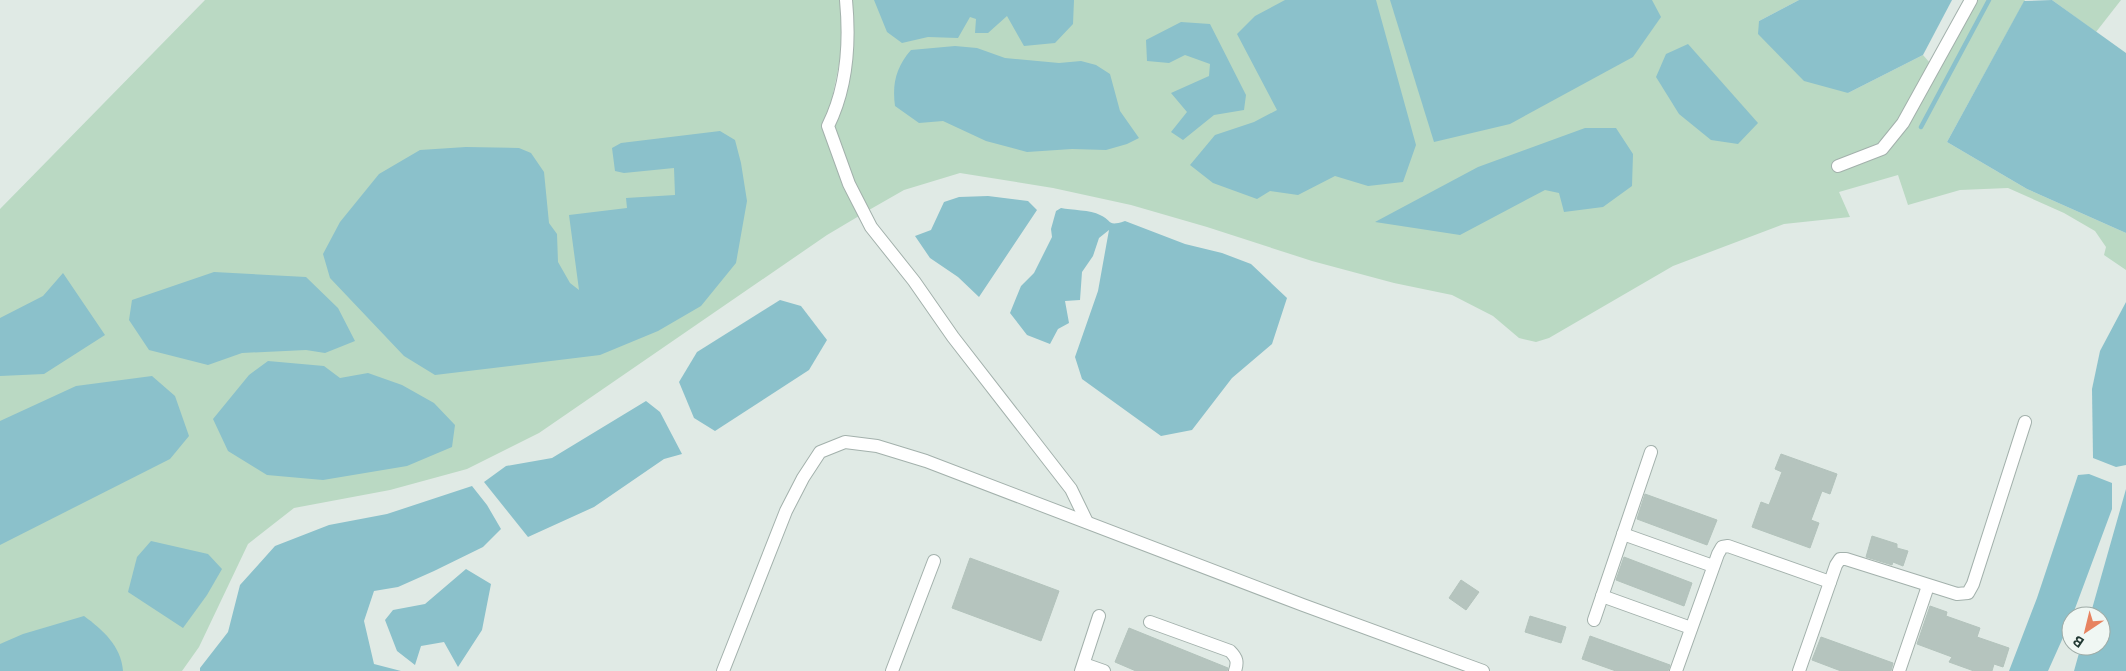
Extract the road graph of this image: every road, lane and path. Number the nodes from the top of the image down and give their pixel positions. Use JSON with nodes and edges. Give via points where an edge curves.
{"nodes":[{"id":1,"x":846,"y":0,"type":"edge"},
{"id":2,"x":1971,"y":0,"type":"edge"},
{"id":3,"x":1838,"y":166,"type":"dead end"},
{"id":4,"x":2025,"y":422,"type":"dead end"},
{"id":5,"x":1650,"y":452,"type":"dead end"},
{"id":6,"x":1087,"y":522,"type":"junction"},
{"id":7,"x":1623,"y":534,"type":"junction"},
{"id":8,"x":934,"y":561,"type":"dead end"},
{"id":9,"x":1713,"y":566,"type":"junction"},
{"id":10,"x":1830,"y":582,"type":"junction"},
{"id":11,"x":1928,"y":586,"type":"junction"},
{"id":12,"x":1602,"y":596,"type":"junction"},
{"id":13,"x":1099,"y":616,"type":"dead end"},
{"id":14,"x":1594,"y":620,"type":"dead end"},
{"id":15,"x":1150,"y":622,"type":"dead end"},
{"id":16,"x":1691,"y":628,"type":"junction"},
{"id":17,"x":1082,"y":667,"type":"edge"},
{"id":18,"x":1801,"y":670,"type":"edge"},
{"id":19,"x":722,"y":671,"type":"edge"},
{"id":20,"x":892,"y":671,"type":"edge"},
{"id":21,"x":1104,"y":671,"type":"edge"},
{"id":22,"x":1236,"y":671,"type":"edge"},
{"id":23,"x":1483,"y":671,"type":"edge"},
{"id":24,"x":1676,"y":671,"type":"edge"},
{"id":25,"x":1899,"y":671,"type":"edge"}],
"edges":[{"from":1,"to":6,"type":"street","via":[[849,45],[834,114],[828,126],[849,184],[871,227],[1071,489]]},
{"from":2,"to":3,"type":"street","via":[[1903,123],[1882,149]]},
{"from":4,"to":11,"type":"street","via":[[1973,584],[1968,592],[1957,594]]},
{"from":5,"to":7,"type":"street"},
{"from":6,"to":19,"type":"street","via":[[926,461],[877,446],[845,442],[820,452],[786,512]]},
{"from":6,"to":23,"type":"street"},
{"from":7,"to":9,"type":"street"},
{"from":7,"to":12,"type":"street"},
{"from":8,"to":20,"type":"street"},
{"from":9,"to":10,"type":"street","via":[[1722,547],[1728,546]]},
{"from":9,"to":16,"type":"street"},
{"from":10,"to":11,"type":"street","via":[[1840,559],[1846,559]]},
{"from":10,"to":18,"type":"street"},
{"from":11,"to":25,"type":"street"},
{"from":12,"to":14,"type":"street"},
{"from":12,"to":16,"type":"street"},
{"from":13,"to":17,"type":"street"},
{"from":15,"to":22,"type":"street","via":[[1230,651],[1238,662]]},
{"from":16,"to":24,"type":"street"},
{"from":17,"to":21,"type":"street"}]}
